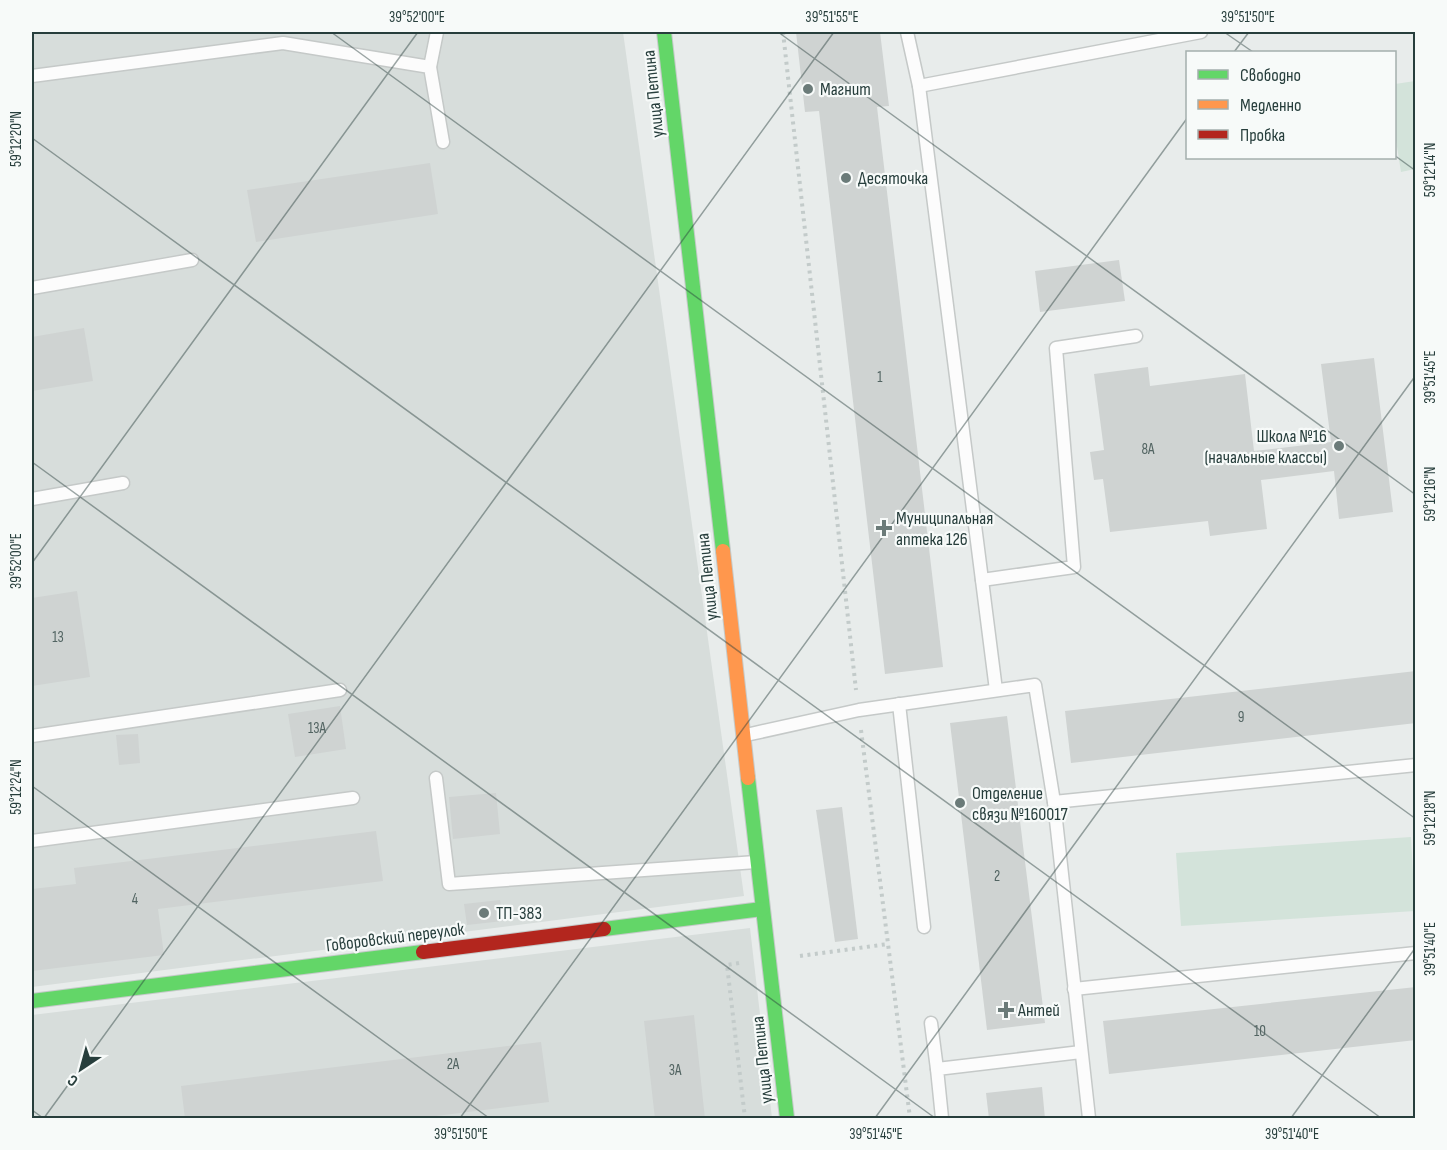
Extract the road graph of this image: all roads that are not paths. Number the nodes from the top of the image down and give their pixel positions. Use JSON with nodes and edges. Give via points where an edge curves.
{"nodes":[{"id":1,"x":437,"y":32,"type":"edge"},
{"id":2,"x":664,"y":32,"type":"edge"},
{"id":3,"x":907,"y":32,"type":"edge"},
{"id":4,"x":1200,"y":32,"type":"edge"},
{"id":5,"x":430,"y":67,"type":"junction"},
{"id":6,"x":32,"y":76,"type":"edge"},
{"id":7,"x":919,"y":86,"type":"junction"},
{"id":8,"x":443,"y":142,"type":"dead end"},
{"id":9,"x":192,"y":260,"type":"dead end"},
{"id":10,"x":32,"y":288,"type":"edge"},
{"id":11,"x":1136,"y":336,"type":"dead end"},
{"id":12,"x":123,"y":483,"type":"dead end"},
{"id":13,"x":32,"y":499,"type":"edge"},
{"id":14,"x":982,"y":580,"type":"junction"},
{"id":15,"x":340,"y":690,"type":"dead end"},
{"id":16,"x":996,"y":690,"type":"junction"},
{"id":17,"x":898,"y":704,"type":"junction"},
{"id":18,"x":32,"y":736,"type":"edge"},
{"id":19,"x":742,"y":736,"type":"junction"},
{"id":20,"x":1416,"y":765,"type":"edge"},
{"id":21,"x":436,"y":778,"type":"dead end"},
{"id":22,"x":353,"y":798,"type":"dead end"},
{"id":23,"x":1054,"y":802,"type":"junction"},
{"id":24,"x":32,"y":841,"type":"edge"},
{"id":25,"x":756,"y":862,"type":"junction"},
{"id":26,"x":762,"y":909,"type":"junction"},
{"id":27,"x":924,"y":927,"type":"dead end"},
{"id":28,"x":1416,"y":954,"type":"edge"},
{"id":29,"x":1074,"y":989,"type":"junction"},
{"id":30,"x":32,"y":1001,"type":"edge"},
{"id":31,"x":931,"y":1023,"type":"dead end"},
{"id":32,"x":1081,"y":1052,"type":"junction"},
{"id":33,"x":937,"y":1069,"type":"junction"},
{"id":34,"x":787,"y":1118,"type":"edge"},
{"id":35,"x":781,"y":1119,"type":"edge"},
{"id":36,"x":942,"y":1119,"type":"edge"},
{"id":37,"x":1089,"y":1119,"type":"edge"}],
"edges":[{"from":1,"to":5,"type":"lane"},
{"from":2,"to":19,"type":"street","name":"улица Петина"},
{"from":3,"to":7,"type":"lane"},
{"from":4,"to":7,"type":"lane"},
{"from":5,"to":6,"type":"lane","via":[[283,43]]},
{"from":5,"to":8,"type":"lane"},
{"from":7,"to":14,"type":"lane"},
{"from":9,"to":10,"type":"lane"},
{"from":11,"to":14,"type":"lane","via":[[1056,348],[1074,567]]},
{"from":12,"to":13,"type":"lane"},
{"from":14,"to":16,"type":"lane"},
{"from":15,"to":18,"type":"lane"},
{"from":16,"to":17,"type":"lane"},
{"from":16,"to":23,"type":"lane","via":[[1035,685]]},
{"from":17,"to":19,"type":"lane"},
{"from":17,"to":27,"type":"lane"},
{"from":19,"to":25,"type":"street","name":"улица Петина"},
{"from":20,"to":23,"type":"lane"},
{"from":21,"to":25,"type":"lane","via":[[449,884]]},
{"from":22,"to":24,"type":"lane"},
{"from":23,"to":29,"type":"lane"},
{"from":25,"to":26,"type":"street","name":"улица Петина"},
{"from":26,"to":30,"type":"street","name":"Говоровский переулок"},
{"from":26,"to":34,"type":"street","name":"улица Петина"},
{"from":28,"to":29,"type":"lane"},
{"from":29,"to":32,"type":"lane"},
{"from":31,"to":33,"type":"lane"},
{"from":32,"to":33,"type":"lane"},
{"from":32,"to":37,"type":"lane"},
{"from":33,"to":36,"type":"lane"},
{"from":34,"to":35,"type":"lane"}]}
